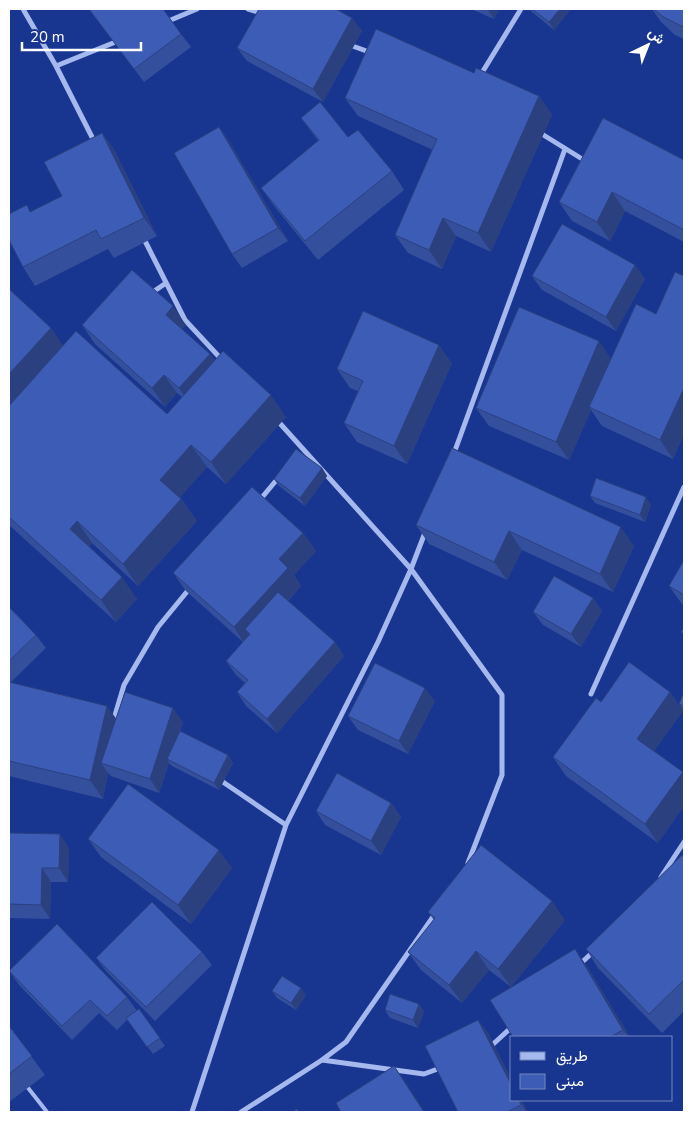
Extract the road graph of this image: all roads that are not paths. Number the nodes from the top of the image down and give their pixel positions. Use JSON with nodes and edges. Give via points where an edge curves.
{"nodes":[{"id":1,"x":23,"y":9,"type":"edge"},
{"id":2,"x":198,"y":9,"type":"edge"},
{"id":3,"x":248,"y":9,"type":"edge"},
{"id":4,"x":521,"y":9,"type":"edge"},
{"id":5,"x":267,"y":16,"type":"edge"},
{"id":6,"x":162,"y":23,"type":"edge"},
{"id":7,"x":127,"y":37,"type":"edge"},
{"id":8,"x":342,"y":42,"type":"edge"},
{"id":9,"x":379,"y":56,"type":"edge"},
{"id":10,"x":56,"y":66,"type":"junction"},
{"id":11,"x":477,"y":81,"type":"edge"},
{"id":12,"x":534,"y":129,"type":"edge"},
{"id":13,"x":96,"y":144,"type":"edge"},
{"id":14,"x":565,"y":149,"type":"junction"},
{"id":15,"x":591,"y":164,"type":"edge"},
{"id":16,"x":140,"y":231,"type":"edge"},
{"id":17,"x":166,"y":283,"type":"junction"},
{"id":18,"x":142,"y":300,"type":"edge"},
{"id":19,"x":226,"y":364,"type":"edge"},
{"id":20,"x":272,"y":414,"type":"dead end"},
{"id":21,"x":303,"y":448,"type":"junction"},
{"id":22,"x":297,"y":455,"type":"edge"},
{"id":23,"x":449,"y":466,"type":"edge"},
{"id":24,"x":285,"y":470,"type":"edge"},
{"id":25,"x":684,"y":488,"type":"edge"},
{"id":26,"x":254,"y":508,"type":"edge"},
{"id":27,"x":428,"y":522,"type":"edge"},
{"id":28,"x":412,"y":569,"type":"junction"},
{"id":29,"x":194,"y":582,"type":"edge"},
{"id":30,"x":591,"y":694,"type":"dead end"},
{"id":31,"x":112,"y":727,"type":"edge"},
{"id":32,"x":217,"y":778,"type":"edge"},
{"id":33,"x":286,"y":825,"type":"junction"},
{"id":34,"x":684,"y":842,"type":"edge"},
{"id":35,"x":466,"y":870,"type":"edge"},
{"id":36,"x":658,"y":880,"type":"edge"},
{"id":37,"x":439,"y":909,"type":"edge"},
{"id":38,"x":602,"y":944,"type":"edge"},
{"id":39,"x":574,"y":970,"type":"edge"},
{"id":40,"x":517,"y":1022,"type":"edge"},
{"id":41,"x":482,"y":1054,"type":"edge"},
{"id":42,"x":322,"y":1060,"type":"junction"},
{"id":43,"x":449,"y":1065,"type":"edge"},
{"id":44,"x":20,"y":1077,"type":"edge"},
{"id":45,"x":48,"y":1112,"type":"edge"},
{"id":46,"x":192,"y":1112,"type":"edge"},
{"id":47,"x":240,"y":1112,"type":"edge"}],
"edges":[{"from":1,"to":10,"type":"street"},
{"from":2,"to":6,"type":"street"},
{"from":3,"to":5,"type":"street"},
{"from":4,"to":11,"type":"street"},
{"from":7,"to":10,"type":"street"},
{"from":8,"to":9,"type":"street"},
{"from":10,"to":13,"type":"street"},
{"from":12,"to":14,"type":"street"},
{"from":14,"to":15,"type":"street"},
{"from":14,"to":23,"type":"street"},
{"from":16,"to":17,"type":"street"},
{"from":17,"to":18,"type":"street"},
{"from":17,"to":19,"type":"street","via":[[185,320]]},
{"from":20,"to":21,"type":"street"},
{"from":21,"to":22,"type":"street"},
{"from":21,"to":28,"type":"street"},
{"from":24,"to":26,"type":"street"},
{"from":25,"to":30,"type":"street"},
{"from":27,"to":28,"type":"street"},
{"from":28,"to":33,"type":"street"},
{"from":28,"to":35,"type":"street","via":[[502,695],[502,775]]},
{"from":29,"to":31,"type":"street","via":[[158,628],[124,685]]},
{"from":32,"to":33,"type":"street"},
{"from":33,"to":46,"type":"street"},
{"from":34,"to":36,"type":"street"},
{"from":37,"to":42,"type":"street","via":[[346,1042]]},
{"from":38,"to":39,"type":"street"},
{"from":40,"to":41,"type":"street"},
{"from":42,"to":43,"type":"street","via":[[424,1074]]},
{"from":42,"to":47,"type":"street"},
{"from":44,"to":45,"type":"lane"}]}
